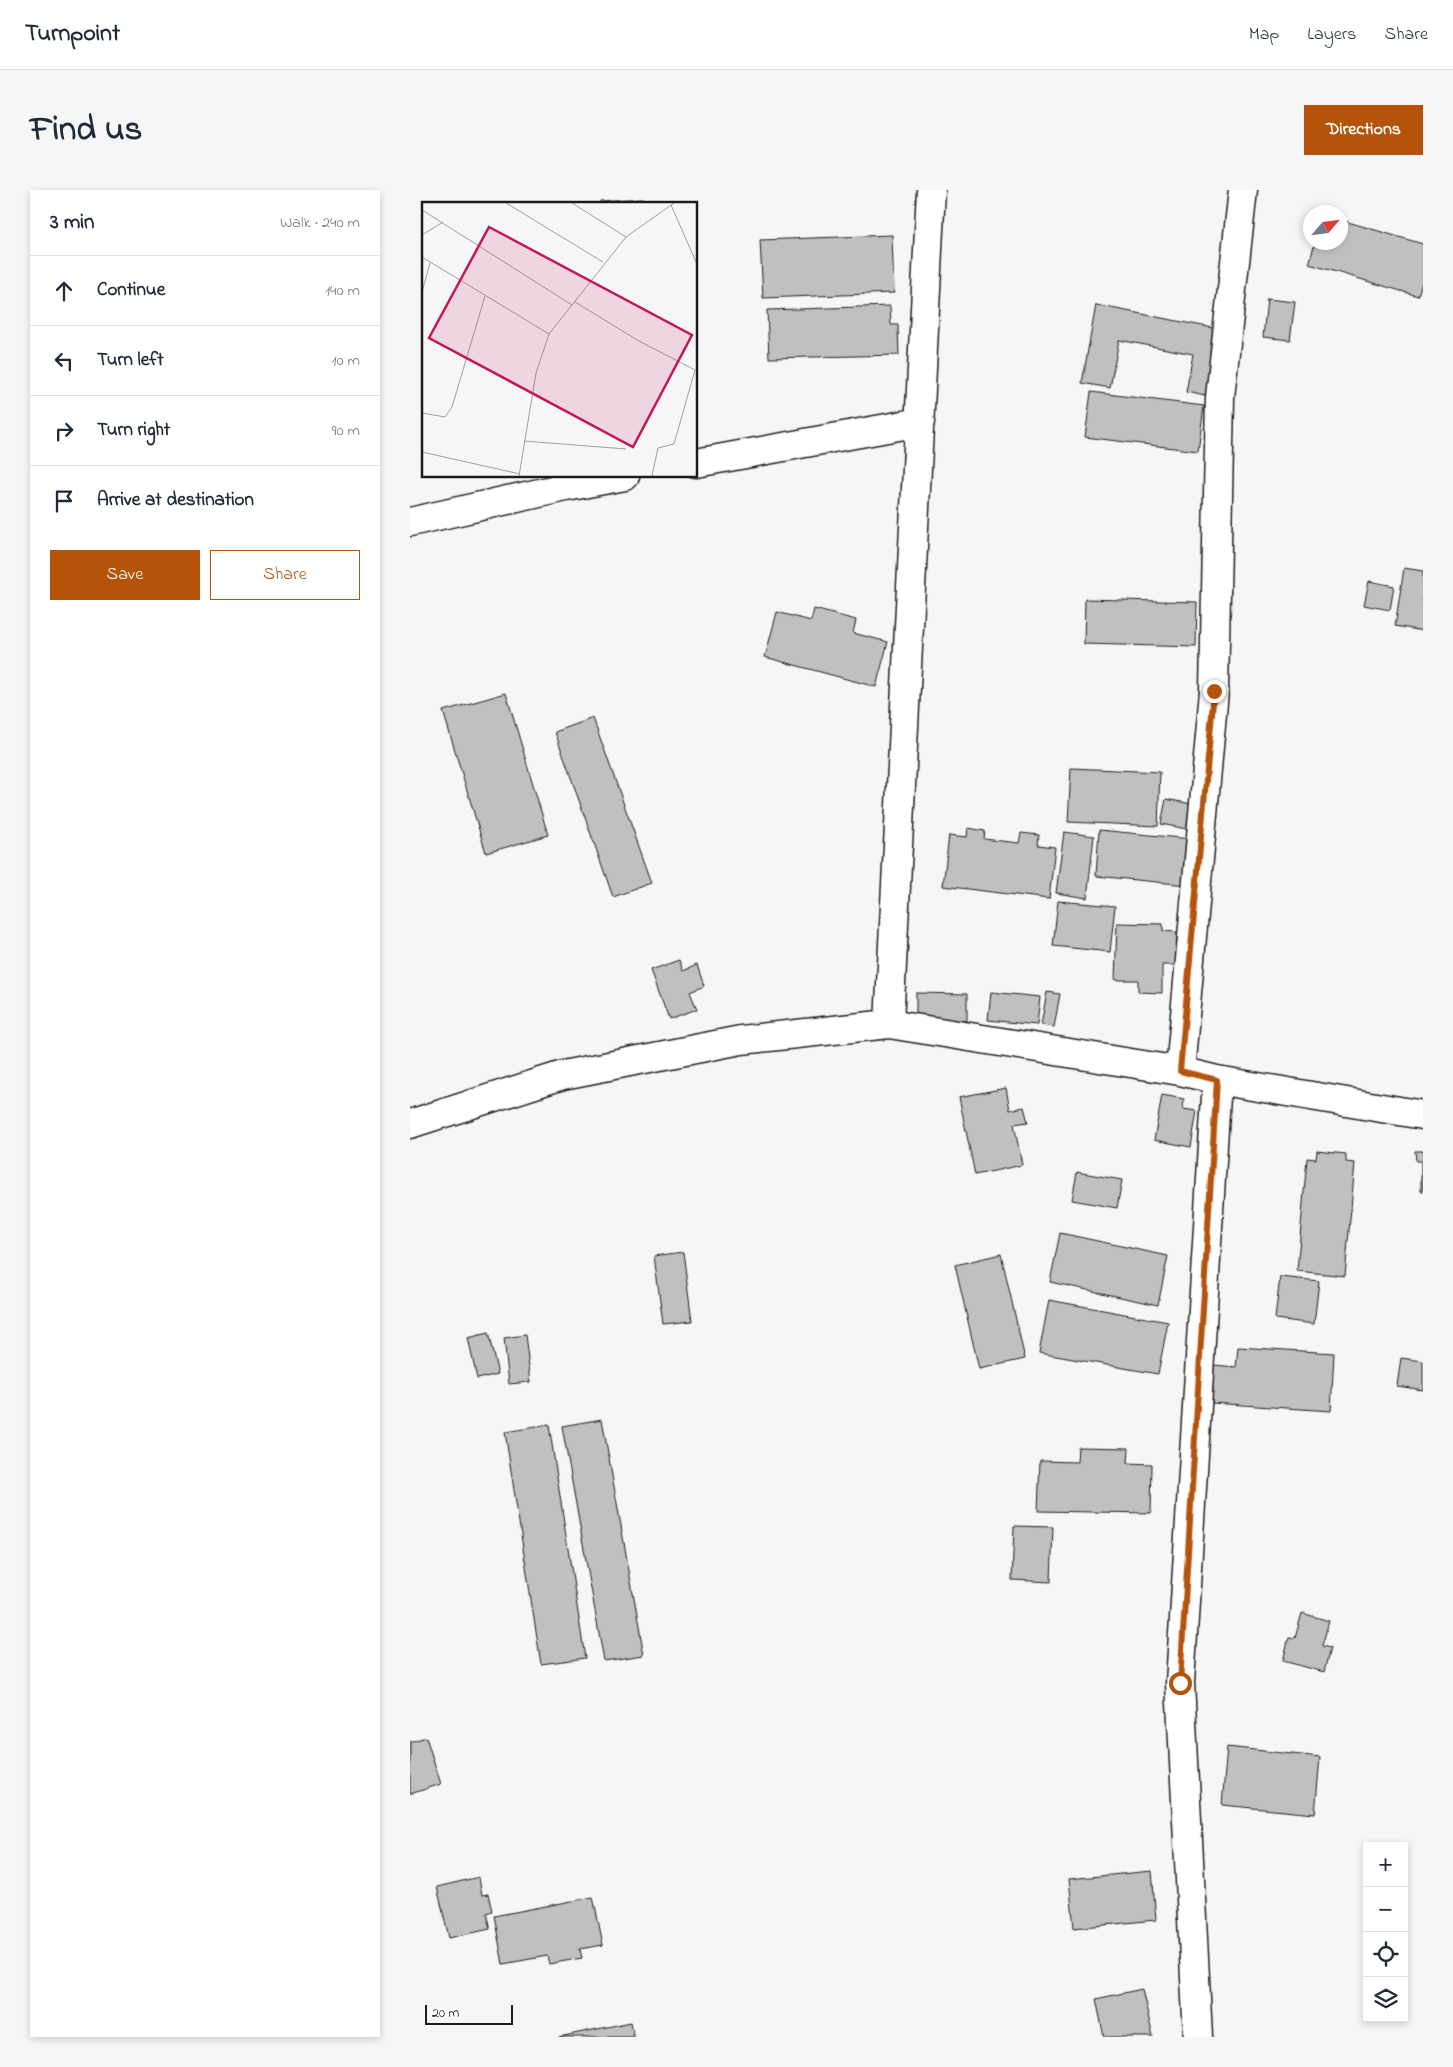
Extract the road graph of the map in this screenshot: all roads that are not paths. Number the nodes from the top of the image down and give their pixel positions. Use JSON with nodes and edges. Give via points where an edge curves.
{"nodes":[{"id":1,"x":931,"y":190,"type":"edge"},
{"id":2,"x":1244,"y":190,"type":"edge"},
{"id":3,"x":920,"y":422,"type":"junction"},
{"id":4,"x":698,"y":463,"type":"edge"},
{"id":5,"x":614,"y":478,"type":"edge"},
{"id":6,"x":410,"y":522,"type":"edge"},
{"id":7,"x":889,"y":1024,"type":"junction"},
{"id":8,"x":1180,"y":1071,"type":"junction"},
{"id":9,"x":1217,"y":1080,"type":"junction"},
{"id":10,"x":1423,"y":1115,"type":"edge"},
{"id":11,"x":410,"y":1124,"type":"edge"},
{"id":12,"x":1198,"y":2037,"type":"edge"}],
"edges":[{"from":1,"to":3,"type":"street"},
{"from":2,"to":8,"type":"street","via":[[1220,397],[1214,691]]},
{"from":3,"to":4,"type":"street"},
{"from":3,"to":7,"type":"street"},
{"from":5,"to":6,"type":"street"},
{"from":7,"to":8,"type":"street"},
{"from":7,"to":11,"type":"street","via":[[741,1040],[563,1075]]},
{"from":8,"to":9,"type":"street"},
{"from":9,"to":10,"type":"street"},
{"from":9,"to":12,"type":"street","via":[[1180,1683]]}]}
